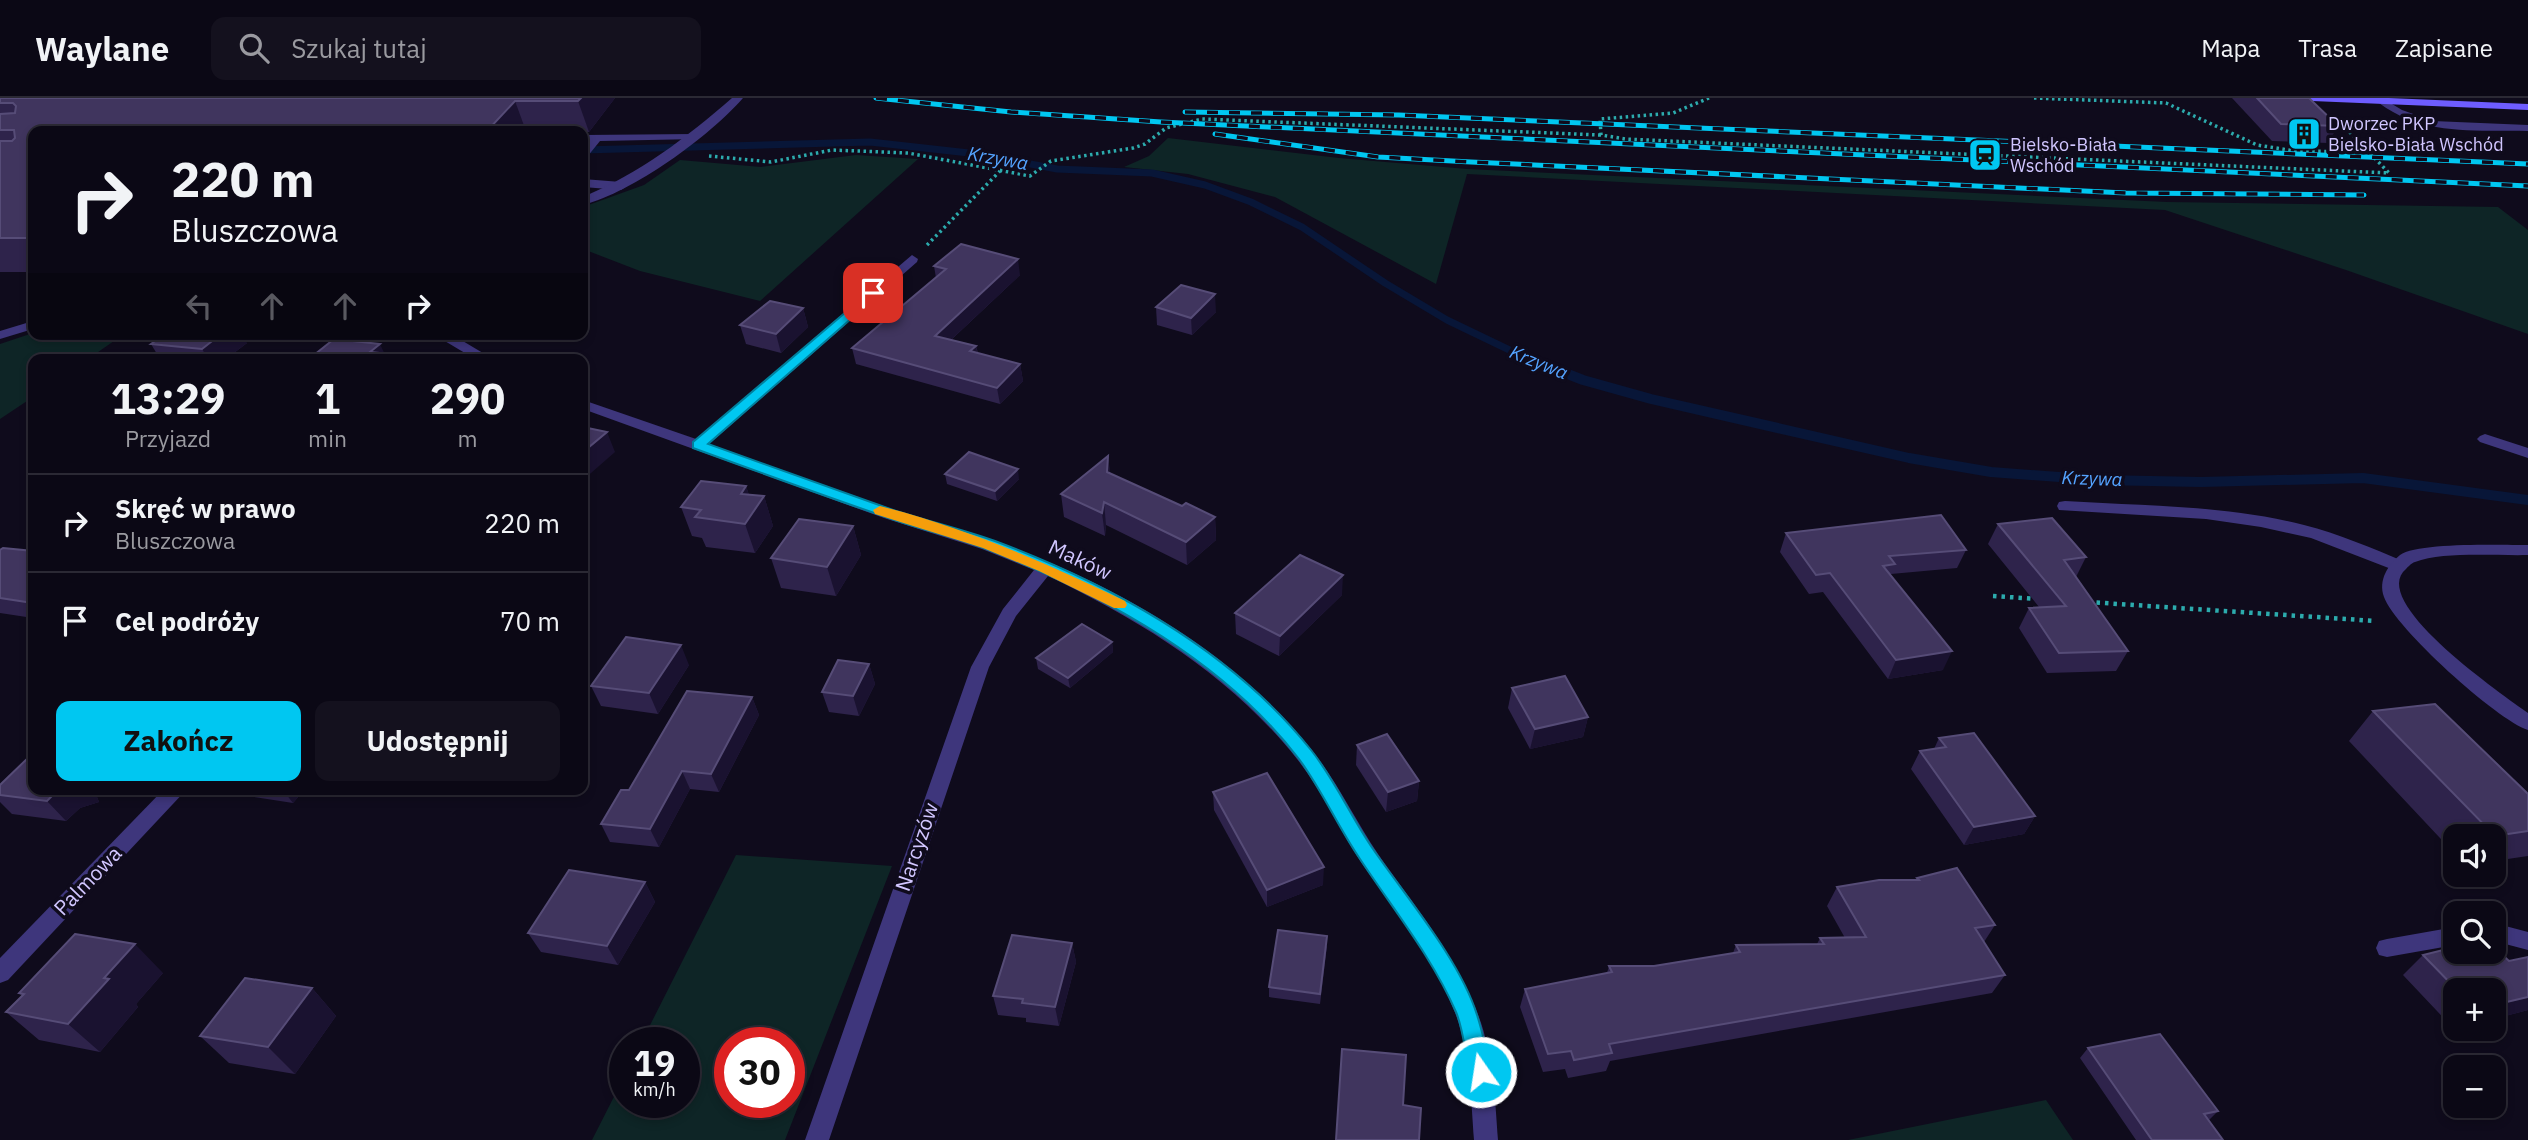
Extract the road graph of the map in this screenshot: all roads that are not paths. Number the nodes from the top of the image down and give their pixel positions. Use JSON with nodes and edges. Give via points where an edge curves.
{"nodes":[{"id":1,"x":738,"y":98,"type":"edge"},
{"id":2,"x":2312,"y":98,"type":"edge"},
{"id":3,"x":2318,"y":98,"type":"edge"},
{"id":4,"x":2381,"y":99,"type":"edge"},
{"id":5,"x":2528,"y":107,"type":"edge"},
{"id":6,"x":2528,"y":128,"type":"edge"},
{"id":7,"x":691,"y":139,"type":"junction"},
{"id":8,"x":591,"y":140,"type":"edge"},
{"id":9,"x":588,"y":184,"type":"edge"},
{"id":10,"x":621,"y":186,"type":"junction"},
{"id":11,"x":588,"y":199,"type":"edge"},
{"id":12,"x":912,"y":259,"type":"road end"},
{"id":13,"x":28,"y":327,"type":"edge"},
{"id":14,"x":0,"y":335,"type":"edge"},
{"id":15,"x":451,"y":340,"type":"edge"},
{"id":16,"x":477,"y":354,"type":"edge"},
{"id":17,"x":588,"y":406,"type":"edge"},
{"id":18,"x":2485,"y":439,"type":"dead end"},
{"id":19,"x":698,"y":445,"type":"junction"},
{"id":20,"x":2528,"y":453,"type":"edge"},
{"id":21,"x":2065,"y":506,"type":"dead end"},
{"id":22,"x":2528,"y":550,"type":"edge"},
{"id":23,"x":2399,"y":566,"type":"junction"},
{"id":24,"x":1045,"y":568,"type":"junction"},
{"id":25,"x":2528,"y":723,"type":"edge"},
{"id":26,"x":171,"y":795,"type":"edge"},
{"id":27,"x":2506,"y":935,"type":"edge"},
{"id":28,"x":2443,"y":938,"type":"edge"},
{"id":29,"x":2528,"y":941,"type":"edge"},
{"id":30,"x":2387,"y":948,"type":"dead end"},
{"id":31,"x":0,"y":973,"type":"edge"},
{"id":32,"x":817,"y":1140,"type":"edge"},
{"id":33,"x":1486,"y":1140,"type":"edge"}],
"edges":[{"from":1,"to":7,"type":"street"},
{"from":2,"to":3,"type":"street"},
{"from":3,"to":4,"type":"street"},
{"from":4,"to":5,"type":"street"},
{"from":4,"to":6,"type":"street","via":[[2402,116],[2429,123]]},
{"from":7,"to":8,"type":"street"},
{"from":7,"to":10,"type":"street","via":[[674,155]]},
{"from":9,"to":10,"type":"street"},
{"from":10,"to":11,"type":"street"},
{"from":12,"to":19,"type":"street"},
{"from":13,"to":14,"type":"street"},
{"from":15,"to":16,"type":"street"},
{"from":17,"to":19,"type":"street","name":"Maków"},
{"from":18,"to":20,"type":"street"},
{"from":19,"to":24,"type":"street","name":"Maków","via":[[988,544]]},
{"from":21,"to":23,"type":"street","via":[[2230,517],[2289,527]]},
{"from":22,"to":23,"type":"street","via":[[2452,551],[2409,557]]},
{"from":23,"to":25,"type":"street","via":[[2392,574],[2392,595],[2409,623]]},
{"from":24,"to":32,"type":"street","name":"Narcyzów","via":[[1009,613],[980,667]]},
{"from":24,"to":33,"type":"street","name":"Maków","via":[[1109,598],[1216,667],[1306,755],[1439,959],[1467,1014],[1481,1072]]},
{"from":26,"to":31,"type":"street","name":"Palmowa"},
{"from":27,"to":29,"type":"street"},
{"from":28,"to":30,"type":"street"}]}
